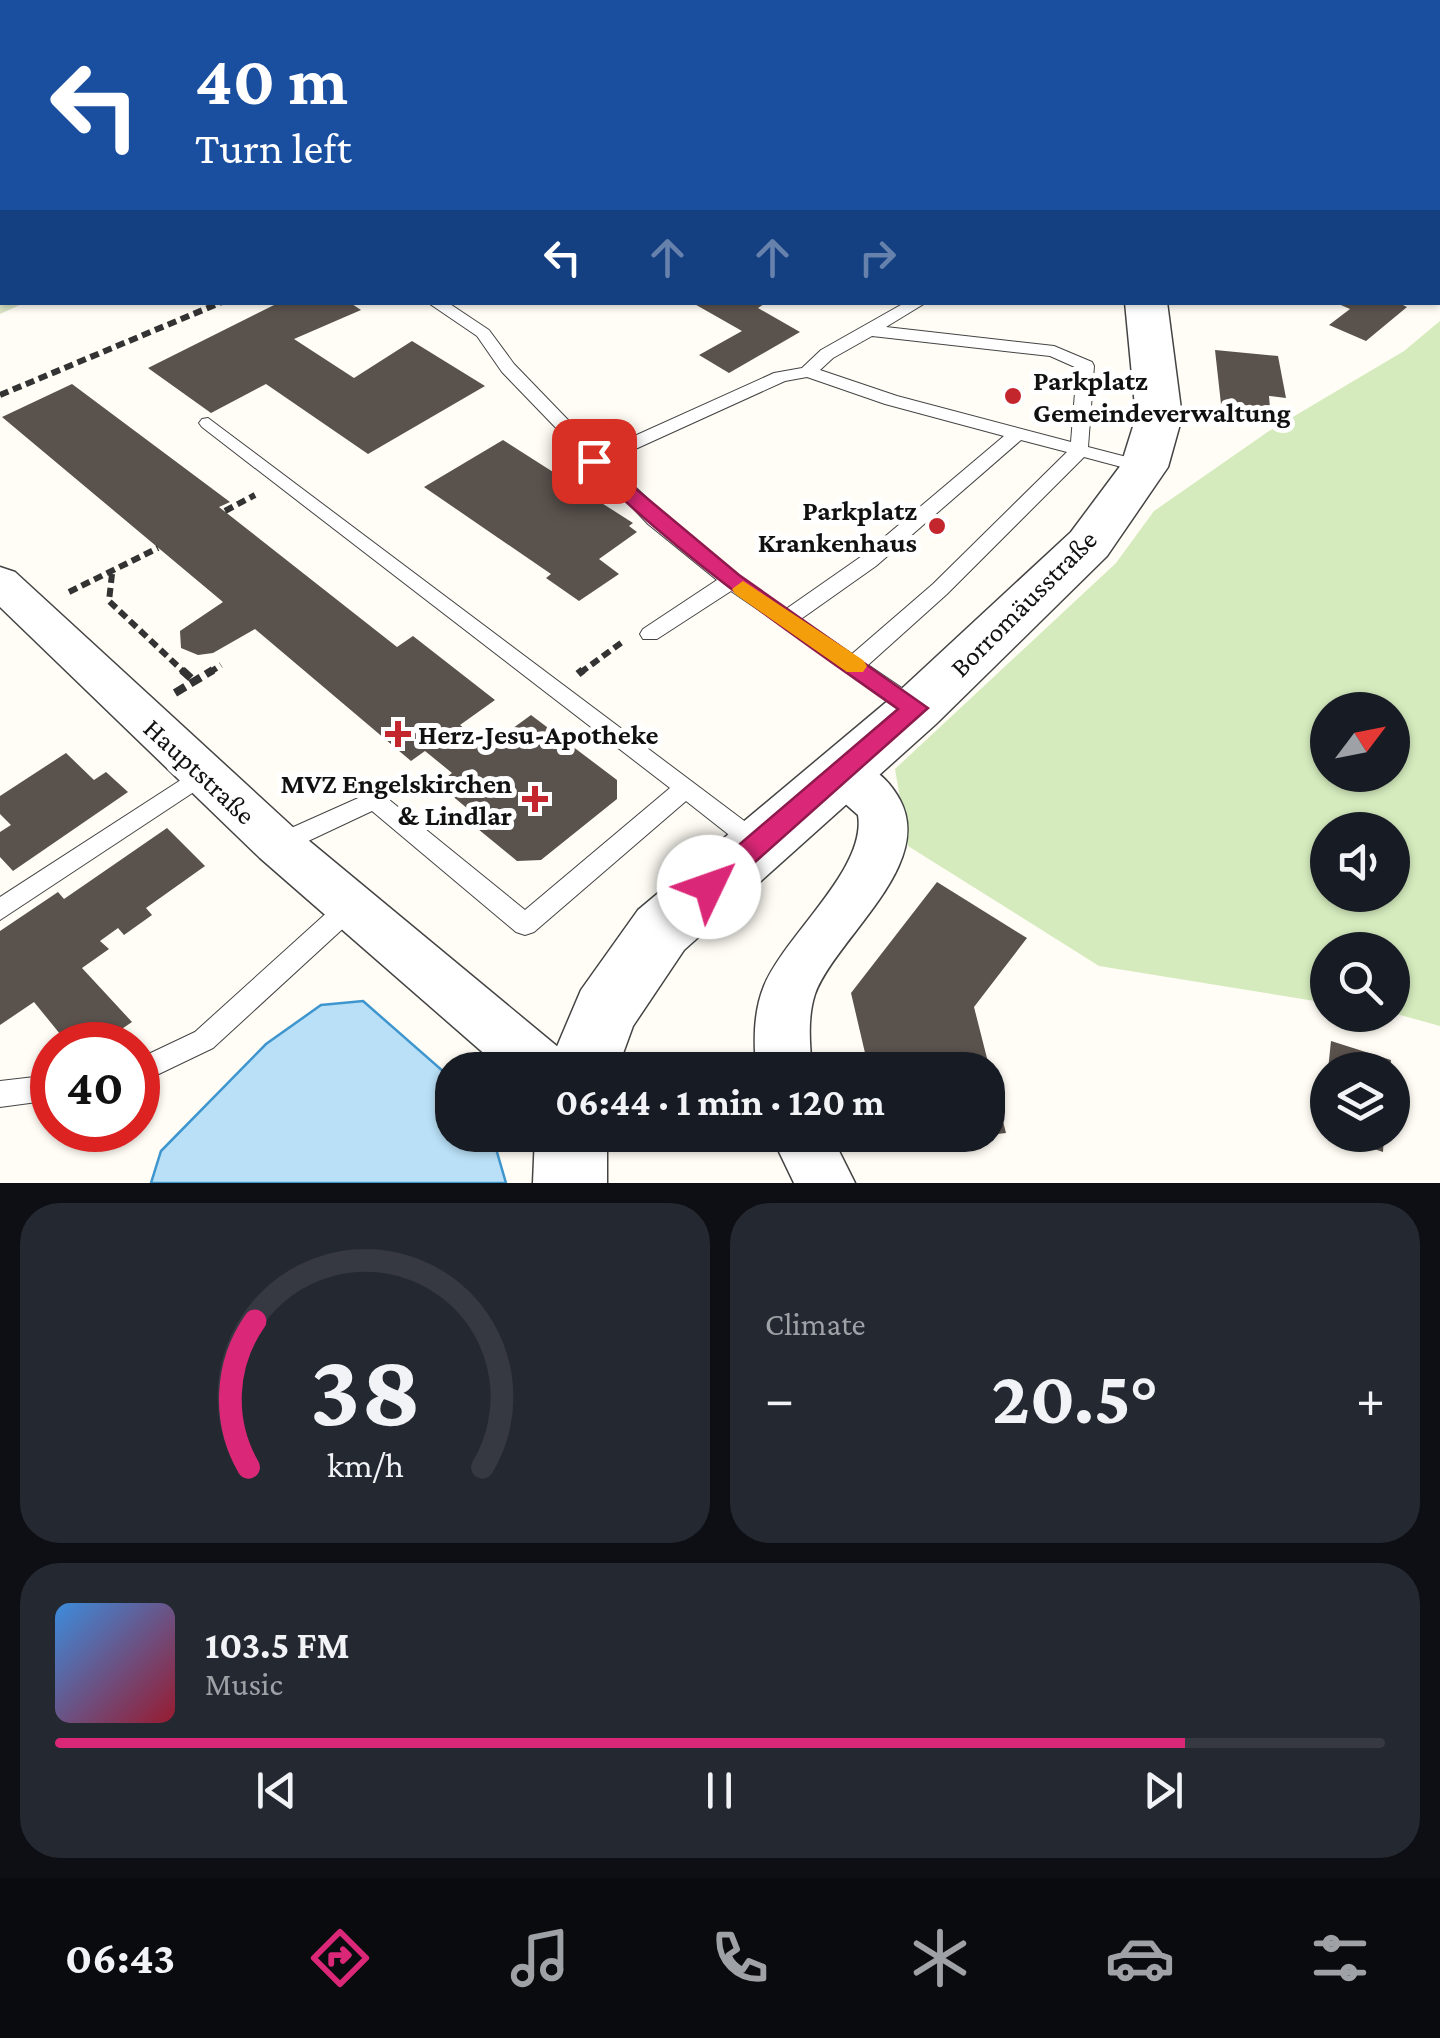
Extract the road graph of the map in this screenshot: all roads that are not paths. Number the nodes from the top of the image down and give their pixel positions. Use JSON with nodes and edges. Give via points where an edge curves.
{"nodes":[{"id":1,"x":440,"y":305,"type":"edge"},
{"id":2,"x":914,"y":305,"type":"edge"},
{"id":3,"x":1146,"y":305,"type":"edge"},
{"id":4,"x":872,"y":331,"type":"junction"},
{"id":5,"x":807,"y":372,"type":"junction"},
{"id":6,"x":208,"y":423,"type":"dead end"},
{"id":7,"x":1018,"y":432,"type":"junction"},
{"id":8,"x":1078,"y":451,"type":"junction"},
{"id":9,"x":594,"y":461,"type":"junction"},
{"id":10,"x":1144,"y":466,"type":"junction"},
{"id":11,"x":732,"y":580,"type":"junction"},
{"id":12,"x":0,"y":582,"type":"edge"},
{"id":13,"x":786,"y":619,"type":"junction"},
{"id":14,"x":650,"y":634,"type":"dead end"},
{"id":15,"x":854,"y":666,"type":"junction"},
{"id":16,"x":916,"y":708,"type":"junction"},
{"id":17,"x":842,"y":773,"type":"junction"},
{"id":18,"x":204,"y":774,"type":"junction"},
{"id":19,"x":686,"y":788,"type":"junction"},
{"id":20,"x":278,"y":844,"type":"junction"},
{"id":21,"x":757,"y":844,"type":"junction"},
{"id":22,"x":351,"y":906,"type":"junction"},
{"id":23,"x":0,"y":910,"type":"edge"},
{"id":24,"x":523,"y":1052,"type":"edge"},
{"id":25,"x":589,"y":1052,"type":"edge"},
{"id":26,"x":784,"y":1052,"type":"edge"},
{"id":27,"x":160,"y":1061,"type":"edge"},
{"id":28,"x":30,"y":1091,"type":"edge"},
{"id":29,"x":0,"y":1094,"type":"edge"},
{"id":30,"x":571,"y":1152,"type":"edge"},
{"id":31,"x":809,"y":1152,"type":"edge"},
{"id":32,"x":570,"y":1183,"type":"edge"},
{"id":33,"x":825,"y":1183,"type":"edge"}],
"edges":[{"from":1,"to":9,"type":"lane","via":[[483,333]]},
{"from":2,"to":4,"type":"lane"},
{"from":3,"to":10,"type":"street","name":"Borromäusstraße","via":[[1160,416]]},
{"from":4,"to":5,"type":"lane"},
{"from":4,"to":8,"type":"lane","via":[[1076,358],[1086,366]]},
{"from":5,"to":7,"type":"lane"},
{"from":5,"to":9,"type":"lane","via":[[780,377]]},
{"from":6,"to":19,"type":"lane"},
{"from":7,"to":8,"type":"lane"},
{"from":7,"to":13,"type":"lane","via":[[869,561]]},
{"from":8,"to":10,"type":"lane"},
{"from":8,"to":15,"type":"lane"},
{"from":9,"to":11,"type":"lane"},
{"from":10,"to":16,"type":"street","name":"Borromäusstraße","via":[[1089,544]]},
{"from":11,"to":13,"type":"lane"},
{"from":11,"to":14,"type":"lane"},
{"from":12,"to":18,"type":"street","name":"Hauptstraße"},
{"from":13,"to":15,"type":"lane"},
{"from":15,"to":16,"type":"lane"},
{"from":16,"to":17,"type":"street","name":"Borromäusstraße"},
{"from":17,"to":21,"type":"street","name":"Borromäusstraße"},
{"from":17,"to":26,"type":"street","via":[[871,794],[885,820],[881,850],[793,981]]},
{"from":18,"to":20,"type":"street","name":"Hauptstraße"},
{"from":18,"to":23,"type":"lane"},
{"from":19,"to":20,"type":"lane","via":[[525,926],[374,800]]},
{"from":19,"to":21,"type":"lane"},
{"from":20,"to":22,"type":"street","name":"Hauptstraße"},
{"from":21,"to":25,"type":"street","name":"Borromäusstraße","via":[[661,930],[605,1011]]},
{"from":22,"to":24,"type":"street","name":"Hauptstraße"},
{"from":22,"to":27,"type":"lane","via":[[204,1040]]},
{"from":28,"to":29,"type":"lane"},
{"from":30,"to":32,"type":"street"},
{"from":31,"to":33,"type":"street"}]}
